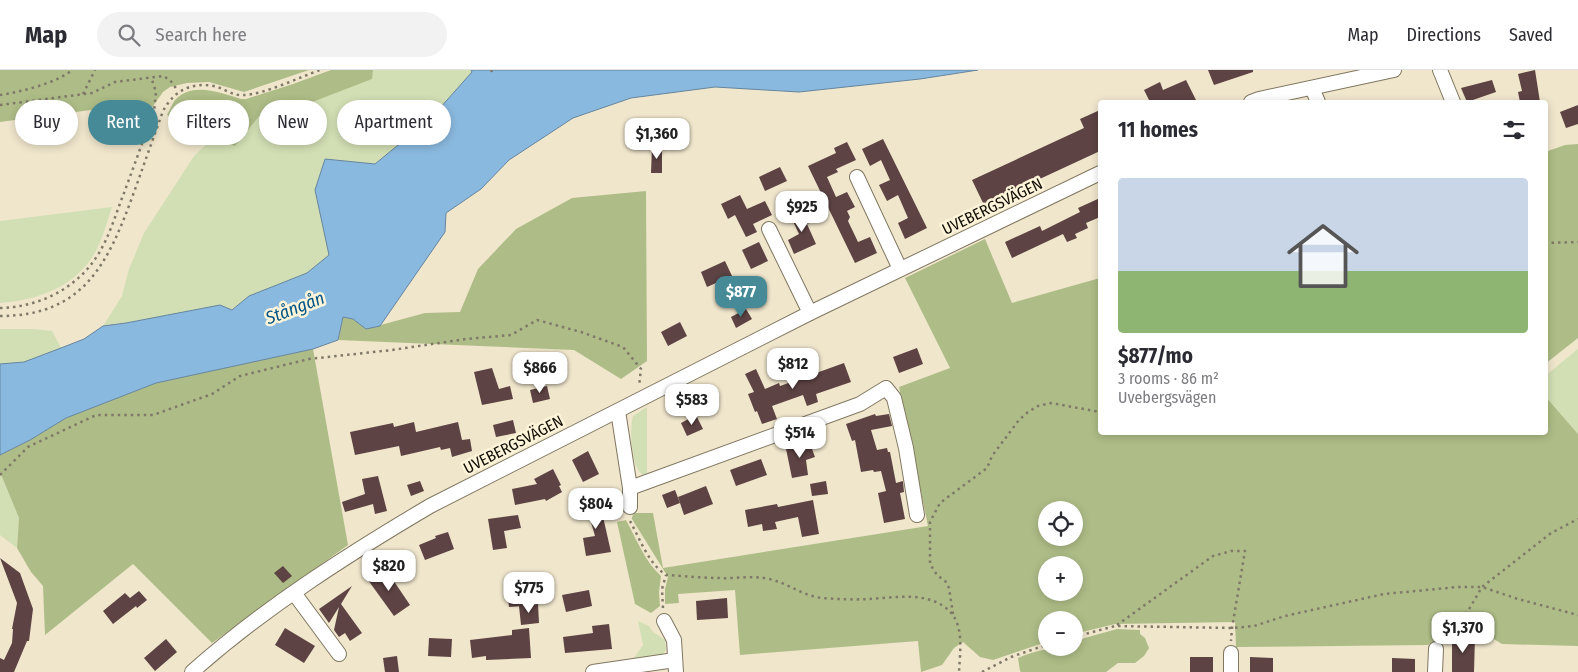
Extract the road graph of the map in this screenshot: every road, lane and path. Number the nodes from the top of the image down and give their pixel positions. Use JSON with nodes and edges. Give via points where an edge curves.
{"nodes":[{"id":1,"x":72,"y":70,"type":"edge"},
{"id":2,"x":96,"y":70,"type":"edge"},
{"id":3,"x":320,"y":70,"type":"edge"},
{"id":4,"x":1394,"y":70,"type":"edge"},
{"id":5,"x":1440,"y":70,"type":"edge"},
{"id":6,"x":152,"y":77,"type":"junction"},
{"id":7,"x":1312,"y":88,"type":"junction"},
{"id":8,"x":178,"y":91,"type":"junction"},
{"id":9,"x":83,"y":94,"type":"junction"},
{"id":10,"x":0,"y":95,"type":"edge"},
{"id":11,"x":1256,"y":100,"type":"edge"},
{"id":12,"x":1317,"y":100,"type":"edge"},
{"id":13,"x":1452,"y":100,"type":"edge"},
{"id":14,"x":0,"y":106,"type":"edge"},
{"id":15,"x":1098,"y":175,"type":"edge"},
{"id":16,"x":857,"y":177,"type":"dead end"},
{"id":17,"x":769,"y":229,"type":"dead end"},
{"id":18,"x":1578,"y":242,"type":"edge"},
{"id":19,"x":1548,"y":243,"type":"edge"},
{"id":20,"x":900,"y":269,"type":"junction"},
{"id":21,"x":0,"y":308,"type":"edge"},
{"id":22,"x":810,"y":313,"type":"junction"},
{"id":23,"x":0,"y":316,"type":"edge"},
{"id":24,"x":637,"y":401,"type":"junction"},
{"id":25,"x":618,"y":411,"type":"junction"},
{"id":26,"x":1098,"y":412,"type":"edge"},
{"id":27,"x":0,"y":475,"type":"edge"},
{"id":28,"x":630,"y":488,"type":"junction"},
{"id":29,"x":630,"y":507,"type":"joint"},
{"id":30,"x":917,"y":515,"type":"dead end"},
{"id":31,"x":1578,"y":519,"type":"edge"},
{"id":32,"x":666,"y":575,"type":"junction"},
{"id":33,"x":1482,"y":587,"type":"junction"},
{"id":34,"x":294,"y":593,"type":"junction"},
{"id":35,"x":953,"y":615,"type":"junction"},
{"id":36,"x":1578,"y":616,"type":"edge"},
{"id":37,"x":664,"y":621,"type":"joint"},
{"id":38,"x":1115,"y":626,"type":"junction"},
{"id":39,"x":1232,"y":628,"type":"junction"},
{"id":40,"x":1083,"y":635,"type":"edge"},
{"id":41,"x":1038,"y":648,"type":"edge"},
{"id":42,"x":1436,"y":649,"type":"joint"},
{"id":43,"x":1231,"y":653,"type":"dead end"},
{"id":44,"x":339,"y":654,"type":"dead end"},
{"id":45,"x":675,"y":666,"type":"edge"},
{"id":46,"x":192,"y":672,"type":"edge"},
{"id":47,"x":593,"y":672,"type":"edge"},
{"id":48,"x":959,"y":672,"type":"edge"},
{"id":49,"x":982,"y":672,"type":"edge"},
{"id":50,"x":1231,"y":672,"type":"edge"},
{"id":51,"x":1435,"y":672,"type":"edge"}],
"edges":[{"from":1,"to":10,"type":"path","via":[[54,80]]},
{"from":2,"to":9,"type":"path"},
{"from":3,"to":8,"type":"path","via":[[261,92],[243,95],[214,86]]},
{"from":4,"to":7,"type":"street"},
{"from":5,"to":13,"type":"street"},
{"from":6,"to":8,"type":"path","via":[[163,76]]},
{"from":6,"to":9,"type":"path","via":[[115,82]]},
{"from":6,"to":21,"type":"path","via":[[156,92],[154,111],[99,254],[79,278],[58,293],[38,302]]},
{"from":7,"to":11,"type":"street"},
{"from":7,"to":12,"type":"street"},
{"from":8,"to":23,"type":"path","via":[[163,111],[119,234],[95,274],[76,294],[61,302],[38,312]]},
{"from":9,"to":14,"type":"path"},
{"from":15,"to":20,"type":"street","name":"UVEBERGSVÄGEN"},
{"from":16,"to":20,"type":"street"},
{"from":17,"to":22,"type":"street"},
{"from":18,"to":19,"type":"path"},
{"from":20,"to":22,"type":"street","name":"UVEBERGSVÄGEN"},
{"from":22,"to":24,"type":"street","name":"UVEBERGSVÄGEN"},
{"from":24,"to":25,"type":"street","name":"UVEBERGSVÄGEN"},
{"from":24,"to":27,"type":"path","via":[[641,370],[623,347],[537,320],[511,335],[309,359],[240,376],[212,394],[153,415],[96,415],[28,446]]},
{"from":25,"to":28,"type":"street"},
{"from":25,"to":34,"type":"street","name":"UVEBERGSVÄGEN","via":[[430,506]]},
{"from":26,"to":35,"type":"path","via":[[1051,404],[1038,406],[1019,420],[987,468],[940,503],[930,522],[930,564],[949,588]]},
{"from":28,"to":29,"type":"street"},
{"from":28,"to":30,"type":"street","via":[[860,404],[886,388],[894,398]]},
{"from":29,"to":32,"type":"path","via":[[630,520],[648,556]]},
{"from":31,"to":33,"type":"path","via":[[1551,532]]},
{"from":32,"to":35,"type":"path","via":[[768,578],[808,596],[844,600],[921,598],[940,604]]},
{"from":32,"to":37,"type":"path","via":[[662,589]]},
{"from":33,"to":36,"type":"path"},
{"from":33,"to":39,"type":"path","via":[[1384,594],[1254,626]]},
{"from":33,"to":42,"type":"path","via":[[1468,611],[1443,636]]},
{"from":34,"to":44,"type":"street"},
{"from":34,"to":46,"type":"street","name":"UVEBERGSVÄGEN"},
{"from":35,"to":48,"type":"path","via":[[960,641]]},
{"from":37,"to":45,"type":"street","via":[[674,640]]},
{"from":38,"to":39,"type":"path"},
{"from":38,"to":39,"type":"path","via":[[1213,556],[1245,551]]},
{"from":38,"to":40,"type":"path"},
{"from":41,"to":49,"type":"path"},
{"from":42,"to":51,"type":"street"},
{"from":43,"to":50,"type":"street"},
{"from":45,"to":47,"type":"street"}]}
